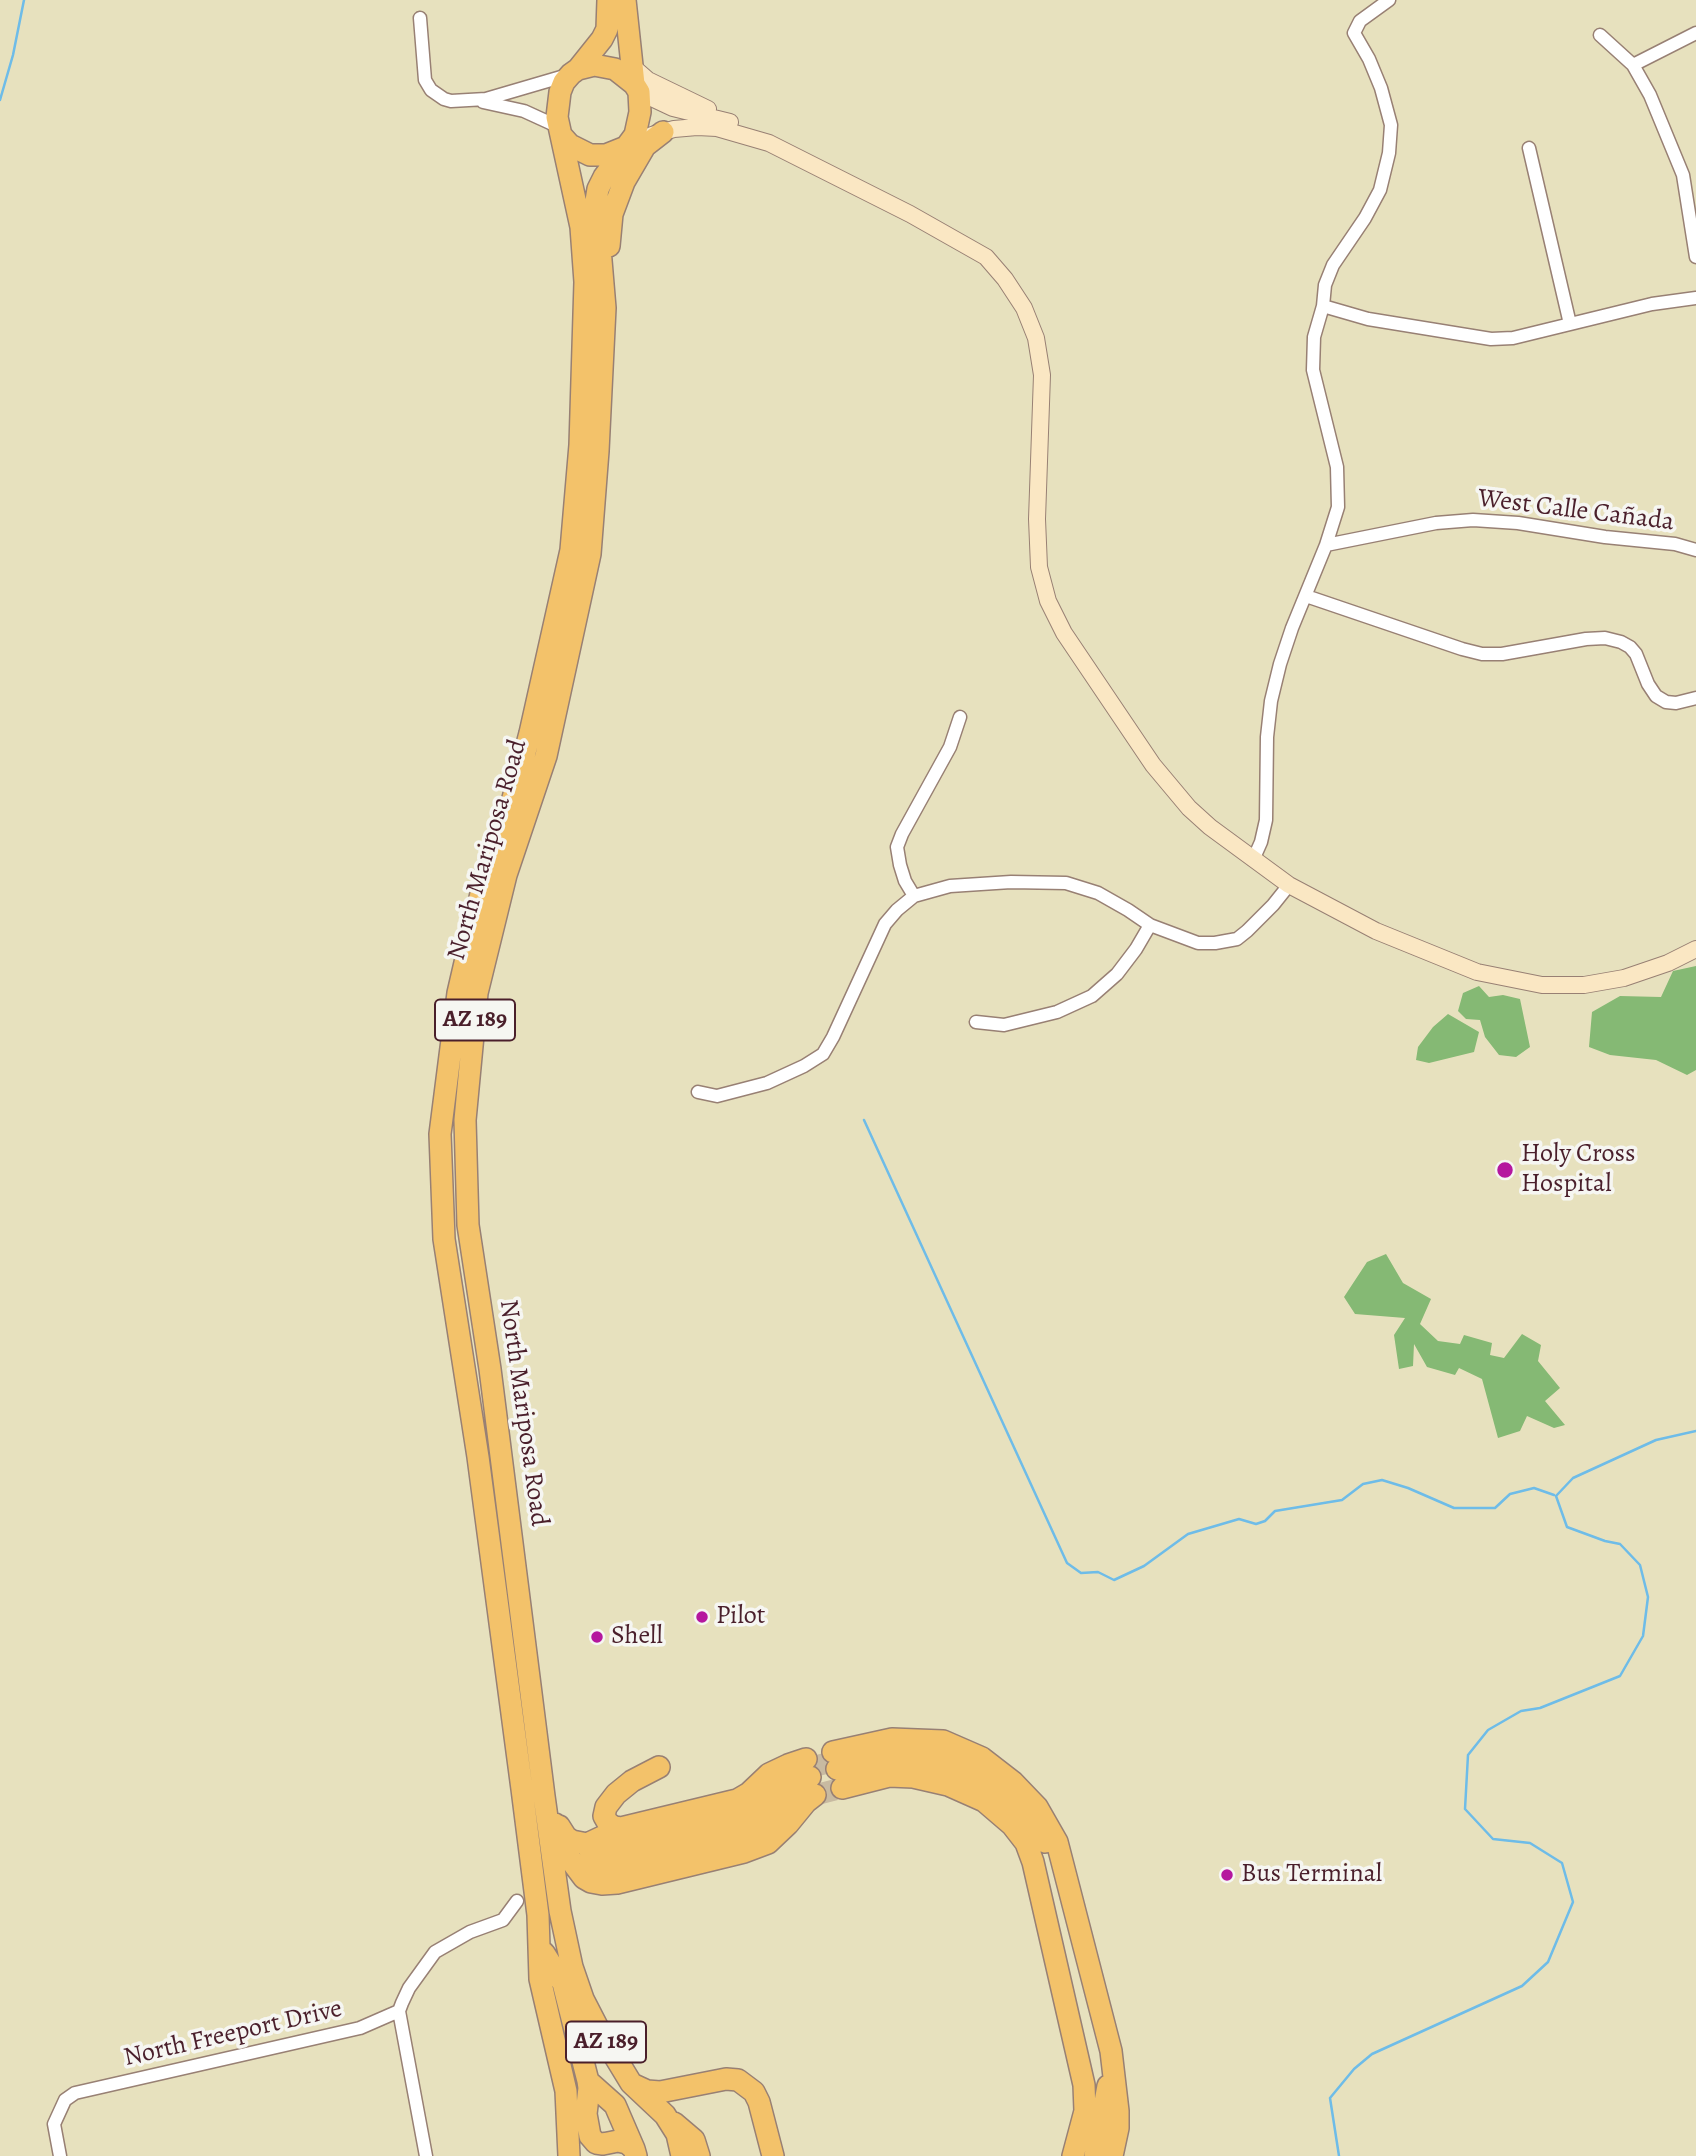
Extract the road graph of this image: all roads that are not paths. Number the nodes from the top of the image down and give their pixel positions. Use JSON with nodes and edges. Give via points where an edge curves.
{"nodes":[{"id":1,"x":608,"y":0,"type":"edge"},
{"id":2,"x":625,"y":0,"type":"edge"},
{"id":3,"x":1389,"y":0,"type":"edge"},
{"id":4,"x":420,"y":18,"type":"dead end"},
{"id":5,"x":1696,"y":33,"type":"edge"},
{"id":6,"x":1600,"y":35,"type":"dead end"},
{"id":7,"x":1633,"y":65,"type":"junction"},
{"id":8,"x":575,"y":72,"type":"junction"},
{"id":9,"x":635,"y":81,"type":"junction"},
{"id":10,"x":476,"y":101,"type":"junction"},
{"id":11,"x":738,"y":125,"type":"junction"},
{"id":12,"x":560,"y":131,"type":"junction"},
{"id":13,"x":663,"y":132,"type":"junction"},
{"id":14,"x":769,"y":143,"type":"junction"},
{"id":15,"x":628,"y":145,"type":"junction"},
{"id":16,"x":1529,"y":148,"type":"dead end"},
{"id":17,"x":1690,"y":173,"type":"edge"},
{"id":18,"x":1696,"y":257,"type":"edge"},
{"id":19,"x":1696,"y":298,"type":"edge"},
{"id":20,"x":1323,"y":306,"type":"junction"},
{"id":21,"x":606,"y":308,"type":"junction"},
{"id":22,"x":1570,"y":324,"type":"junction"},
{"id":23,"x":1326,"y":545,"type":"junction"},
{"id":24,"x":1696,"y":550,"type":"edge"},
{"id":25,"x":1306,"y":596,"type":"junction"},
{"id":26,"x":1696,"y":698,"type":"edge"},
{"id":27,"x":960,"y":717,"type":"dead end"},
{"id":28,"x":1253,"y":860,"type":"junction"},
{"id":29,"x":1289,"y":885,"type":"junction"},
{"id":30,"x":914,"y":895,"type":"junction"},
{"id":31,"x":1150,"y":925,"type":"junction"},
{"id":32,"x":1696,"y":949,"type":"edge"},
{"id":33,"x":976,"y":1022,"type":"dead end"},
{"id":34,"x":698,"y":1092,"type":"dead end"},
{"id":35,"x":659,"y":1767,"type":"dead end"},
{"id":36,"x":838,"y":1770,"type":"junction"},
{"id":37,"x":808,"y":1777,"type":"junction"},
{"id":38,"x":547,"y":1802,"type":"junction"},
{"id":39,"x":621,"y":1828,"type":"junction"},
{"id":40,"x":574,"y":1847,"type":"junction"},
{"id":41,"x":1068,"y":1886,"type":"junction"},
{"id":42,"x":517,"y":1901,"type":"dead end"},
{"id":43,"x":560,"y":1911,"type":"junction"},
{"id":44,"x":541,"y":1934,"type":"junction"},
{"id":45,"x":399,"y":2011,"type":"junction"},
{"id":46,"x":1105,"y":2029,"type":"junction"},
{"id":47,"x":1111,"y":2051,"type":"junction"},
{"id":48,"x":1077,"y":2053,"type":"junction"},
{"id":49,"x":1114,"y":2077,"type":"junction"},
{"id":50,"x":588,"y":2081,"type":"junction"},
{"id":51,"x":631,"y":2083,"type":"junction"},
{"id":52,"x":692,"y":2151,"type":"edge"},
{"id":53,"x":635,"y":2152,"type":"edge"},
{"id":54,"x":60,"y":2156,"type":"edge"},
{"id":55,"x":426,"y":2156,"type":"edge"},
{"id":56,"x":569,"y":2156,"type":"edge"},
{"id":57,"x":711,"y":2156,"type":"edge"},
{"id":58,"x":773,"y":2156,"type":"edge"},
{"id":59,"x":1064,"y":2156,"type":"edge"},
{"id":60,"x":1088,"y":2156,"type":"edge"},
{"id":61,"x":1112,"y":2156,"type":"edge"}],
"edges":[{"from":1,"to":8,"type":"highway","name":"North Mariposa Road","number":"AZ 189","via":[[607,29]]},
{"from":2,"to":9,"type":"highway","name":"North Mariposa Road","number":"AZ 189"},
{"from":3,"to":20,"type":"street","via":[[1360,22],[1354,33],[1381,88],[1391,125],[1389,153],[1380,190],[1333,265]]},
{"from":4,"to":10,"type":"street","via":[[429,86],[447,100]]},
{"from":5,"to":7,"type":"street"},
{"from":6,"to":7,"type":"street"},
{"from":7,"to":17,"type":"street"},
{"from":8,"to":9,"type":"highway","via":[[608,66]]},
{"from":8,"to":10,"type":"street"},
{"from":8,"to":12,"type":"highway","name":"North Mariposa Road","number":"AZ 189","via":[[560,92]]},
{"from":9,"to":11,"type":"street","via":[[673,108]]},
{"from":9,"to":11,"type":"street","via":[[648,80]]},
{"from":9,"to":15,"type":"highway","name":"North Mariposa Road","number":"AZ 189","via":[[639,119]]},
{"from":10,"to":12,"type":"street","via":[[524,111]]},
{"from":11,"to":14,"type":"street"},
{"from":12,"to":15,"type":"highway","via":[[570,145],[590,155],[606,155]]},
{"from":12,"to":44,"type":"highway","name":"North Mariposa Road","number":"AZ 189","via":[[581,228],[585,282],[580,446],[571,550],[530,733],[511,806],[486,872],[458,993],[440,1133],[444,1238]]},
{"from":13,"to":14,"type":"street","via":[[718,128]]},
{"from":13,"to":15,"type":"street"},
{"from":13,"to":21,"type":"highway","via":[[636,158],[616,200],[609,237]]},
{"from":14,"to":28,"type":"street","via":[[986,257],[1006,279],[1036,338],[1042,375],[1037,519],[1039,567],[1048,601],[1064,633],[1153,765],[1203,821]]},
{"from":15,"to":21,"type":"highway","name":"North Mariposa Road","number":"AZ 189","via":[[604,177],[596,201]]},
{"from":16,"to":22,"type":"street"},
{"from":17,"to":18,"type":"street"},
{"from":19,"to":22,"type":"street"},
{"from":20,"to":22,"type":"street","via":[[1491,339]]},
{"from":20,"to":23,"type":"street","via":[[1314,337],[1313,370],[1337,467],[1338,489],[1338,507]]},
{"from":21,"to":38,"type":"highway","name":"North Mariposa Road","number":"AZ 189","via":[[590,554],[545,756],[506,875],[477,993],[465,1120],[468,1225]]},
{"from":23,"to":24,"type":"street","name":"West Calle Cañada","via":[[1473,520]]},
{"from":23,"to":25,"type":"street"},
{"from":25,"to":26,"type":"street","via":[[1482,654],[1586,639],[1621,642],[1636,654],[1656,696],[1676,703]]},
{"from":25,"to":28,"type":"street","via":[[1271,701],[1266,820]]},
{"from":27,"to":30,"type":"street","via":[[950,747],[897,848],[905,881]]},
{"from":28,"to":29,"type":"street"},
{"from":29,"to":31,"type":"street","via":[[1256,924],[1229,942],[1198,943]]},
{"from":29,"to":32,"type":"street","via":[[1376,931],[1476,972],[1508,980],[1584,985],[1624,978]]},
{"from":30,"to":31,"type":"street","via":[[950,886],[1066,883],[1098,893]]},
{"from":30,"to":34,"type":"street","via":[[885,924],[823,1054],[767,1083],[717,1096]]},
{"from":31,"to":33,"type":"street","via":[[1117,974],[1092,996],[1057,1012],[1004,1025]]},
{"from":35,"to":39,"type":"highway","via":[[632,1781],[606,1807],[608,1824]]},
{"from":36,"to":41,"type":"highway","via":[[891,1756],[939,1760],[972,1774],[1021,1811],[1049,1846]]},
{"from":36,"to":41,"type":"highway","via":[[892,1739],[943,1741],[982,1758],[1037,1807],[1057,1842]]},
{"from":36,"to":48,"type":"highway","via":[[948,1785],[984,1801],[1013,1825],[1033,1863]]},
{"from":37,"to":39,"type":"highway","via":[[788,1765],[737,1800]]},
{"from":37,"to":40,"type":"highway","via":[[774,1779],[754,1800],[737,1809]]},
{"from":37,"to":40,"type":"highway","via":[[768,1843],[744,1852],[602,1884],[583,1878]]},
{"from":38,"to":40,"type":"highway","via":[[562,1842]]},
{"from":38,"to":43,"type":"highway","name":"North Mariposa Road","number":"AZ 189"},
{"from":39,"to":40,"type":"highway"},
{"from":41,"to":46,"type":"highway"},
{"from":42,"to":45,"type":"street","via":[[503,1920],[435,1952]]},
{"from":43,"to":44,"type":"highway"},
{"from":43,"to":51,"type":"highway","number":"AZ 189","via":[[583,1999]]},
{"from":44,"to":50,"type":"highway","number":"AZ 189","via":[[563,1983]]},
{"from":44,"to":56,"type":"highway","number":"AZ 189","via":[[540,1979],[565,2082]]},
{"from":45,"to":54,"type":"street","name":"North Freeport Drive","via":[[360,2028],[75,2093],[65,2100],[54,2124]]},
{"from":45,"to":55,"type":"street"},
{"from":46,"to":47,"type":"highway"},
{"from":46,"to":60,"type":"highway","via":[[1106,2052]]},
{"from":47,"to":49,"type":"highway"},
{"from":47,"to":60,"type":"highway","via":[[1108,2086]]},
{"from":48,"to":59,"type":"highway","via":[[1077,2108]]},
{"from":48,"to":60,"type":"highway","via":[[1084,2085]]},
{"from":49,"to":60,"type":"highway","via":[[1112,2114]]},
{"from":49,"to":61,"type":"highway","via":[[1118,2120]]},
{"from":50,"to":53,"type":"highway","number":"AZ 189","via":[[615,2105]]},
{"from":50,"to":53,"type":"highway","number":"AZ 189","via":[[590,2136],[596,2143],[627,2143]]},
{"from":51,"to":52,"type":"highway","number":"AZ 189","via":[[665,2115]]},
{"from":51,"to":58,"type":"highway","number":"AZ 189","via":[[660,2092],[738,2080],[759,2102]]},
{"from":52,"to":57,"type":"highway","number":"AZ 189"}]}
